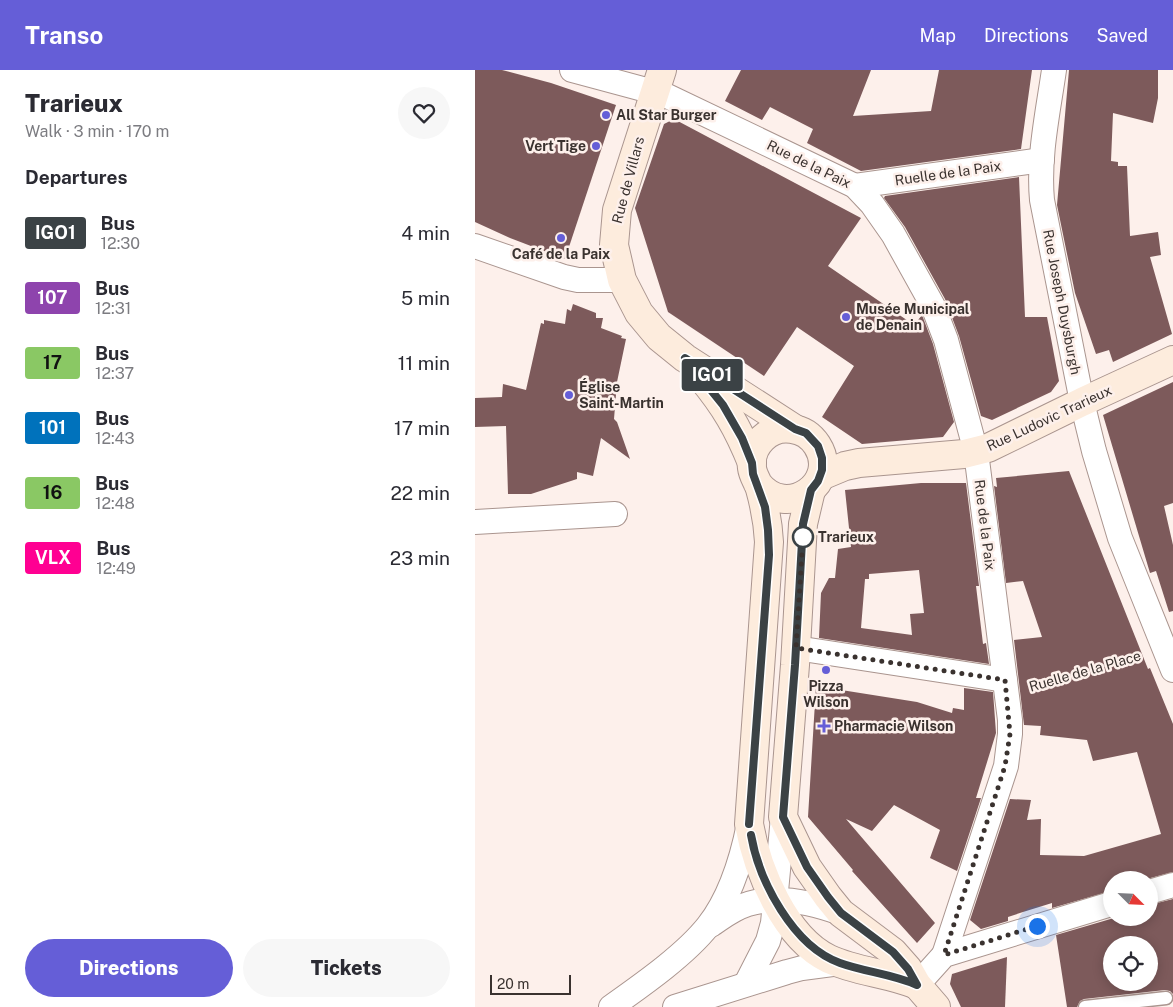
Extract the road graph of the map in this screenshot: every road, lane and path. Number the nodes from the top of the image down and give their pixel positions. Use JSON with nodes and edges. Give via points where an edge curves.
{"nodes":[{"id":1,"x":572,"y":70,"type":"edge"},
{"id":2,"x":1054,"y":70,"type":"edge"},
{"id":3,"x":658,"y":81,"type":"edge"},
{"id":4,"x":1042,"y":160,"type":"junction"},
{"id":5,"x":855,"y":186,"type":"junction"},
{"id":6,"x":475,"y":246,"type":"edge"},
{"id":7,"x":622,"y":280,"type":"junction"},
{"id":8,"x":685,"y":358,"type":"junction"},
{"id":9,"x":1173,"y":360,"type":"edge"},
{"id":10,"x":1082,"y":402,"type":"junction"},
{"id":11,"x":795,"y":429,"type":"junction"},
{"id":12,"x":818,"y":446,"type":"junction"},
{"id":13,"x":976,"y":452,"type":"junction"},
{"id":14,"x":859,"y":463,"type":"junction"},
{"id":15,"x":755,"y":473,"type":"junction"},
{"id":16,"x":816,"y":483,"type":"junction"},
{"id":17,"x":615,"y":514,"type":"dead end"},
{"id":18,"x":475,"y":522,"type":"edge"},
{"id":19,"x":796,"y":648,"type":"junction"},
{"id":20,"x":1163,"y":648,"type":"junction"},
{"id":21,"x":1173,"y":670,"type":"edge"},
{"id":22,"x":1006,"y":687,"type":"junction"},
{"id":23,"x":783,"y":817,"type":"junction"},
{"id":24,"x":749,"y":824,"type":"junction"},
{"id":25,"x":1173,"y":885,"type":"edge"},
{"id":26,"x":1158,"y":889,"type":"edge"},
{"id":27,"x":776,"y":900,"type":"junction"},
{"id":28,"x":1103,"y":906,"type":"edge"},
{"id":29,"x":841,"y":913,"type":"junction"},
{"id":30,"x":708,"y":926,"type":"junction"},
{"id":31,"x":944,"y":955,"type":"junction"},
{"id":32,"x":840,"y":963,"type":"junction"},
{"id":33,"x":746,"y":984,"type":"junction"},
{"id":34,"x":917,"y":985,"type":"junction"},
{"id":35,"x":1166,"y":998,"type":"dead end"},
{"id":36,"x":611,"y":1007,"type":"edge"},
{"id":37,"x":675,"y":1007,"type":"edge"},
{"id":38,"x":936,"y":1007,"type":"edge"},
{"id":39,"x":1085,"y":1007,"type":"edge"}],
"edges":[{"from":1,"to":3,"type":"street","name":"Rue de la Paix"},
{"from":2,"to":4,"type":"street","name":"Rue Joseph Duysburgh"},
{"from":3,"to":5,"type":"street","name":"Rue de la Paix","via":[[678,100]]},
{"from":3,"to":7,"type":"street","name":"Rue de Villars","via":[[617,210],[614,244]]},
{"from":4,"to":5,"type":"street","name":"Ruelle de la Paix"},
{"from":4,"to":10,"type":"street","name":"Rue Joseph Duysburgh","via":[[1042,200]]},
{"from":5,"to":13,"type":"street","name":"Rue de la Paix","via":[[893,234],[933,306],[946,340]]},
{"from":6,"to":7,"type":"street","via":[[564,277]]},
{"from":7,"to":8,"type":"street","name":"Rue de Villars","via":[[649,326]]},
{"from":8,"to":11,"type":"street"},
{"from":8,"to":15,"type":"street","via":[[731,417]]},
{"from":9,"to":10,"type":"street","name":"Rue Ludovic Trarieux"},
{"from":10,"to":13,"type":"street","name":"Rue Ludovic Trarieux"},
{"from":10,"to":20,"type":"street","name":"Rue Joseph Duysburgh","via":[[1114,521]]},
{"from":11,"to":12,"type":"street","via":[[806,433]]},
{"from":11,"to":15,"type":"street","via":[[778,430],[763,438],[754,452]]},
{"from":12,"to":14,"type":"street","name":"Rue Ludovic Trarieux"},
{"from":12,"to":16,"type":"street","via":[[822,458]]},
{"from":13,"to":14,"type":"street","name":"Rue Ludovic Trarieux"},
{"from":13,"to":22,"type":"street","name":"Rue de la Paix"},
{"from":14,"to":16,"type":"street","name":"Rue Ludovic Trarieux","via":[[845,466]]},
{"from":15,"to":16,"type":"street","via":[[771,496],[783,499],[800,497]]},
{"from":15,"to":24,"type":"street","via":[[767,518],[769,555]]},
{"from":16,"to":19,"type":"street","via":[[803,524]]},
{"from":17,"to":18,"type":"street"},
{"from":19,"to":22,"type":"street"},
{"from":19,"to":23,"type":"street"},
{"from":20,"to":21,"type":"street","name":"Rue Joseph Duysburgh"},
{"from":20,"to":22,"type":"path","name":"Ruelle de la Place"},
{"from":22,"to":31,"type":"street","name":"Rue de la Paix","via":[[1010,734],[1005,766]]},
{"from":23,"to":27,"type":"street"},
{"from":23,"to":29,"type":"street","via":[[807,867]]},
{"from":24,"to":27,"type":"street","via":[[759,865]]},
{"from":24,"to":30,"type":"street","via":[[734,876]]},
{"from":25,"to":26,"type":"street"},
{"from":27,"to":29,"type":"street","via":[[813,904]]},
{"from":27,"to":30,"type":"street","via":[[758,901],[735,909]]},
{"from":27,"to":32,"type":"street","via":[[802,938],[821,954]]},
{"from":27,"to":33,"type":"street","via":[[767,941]]},
{"from":28,"to":31,"type":"street"},
{"from":29,"to":34,"type":"street","via":[[893,952]]},
{"from":30,"to":36,"type":"street","via":[[662,968]]},
{"from":31,"to":34,"type":"street"},
{"from":32,"to":33,"type":"street","via":[[802,968]]},
{"from":32,"to":34,"type":"street"},
{"from":33,"to":37,"type":"street"},
{"from":34,"to":38,"type":"street"},
{"from":35,"to":39,"type":"lane"}]}
